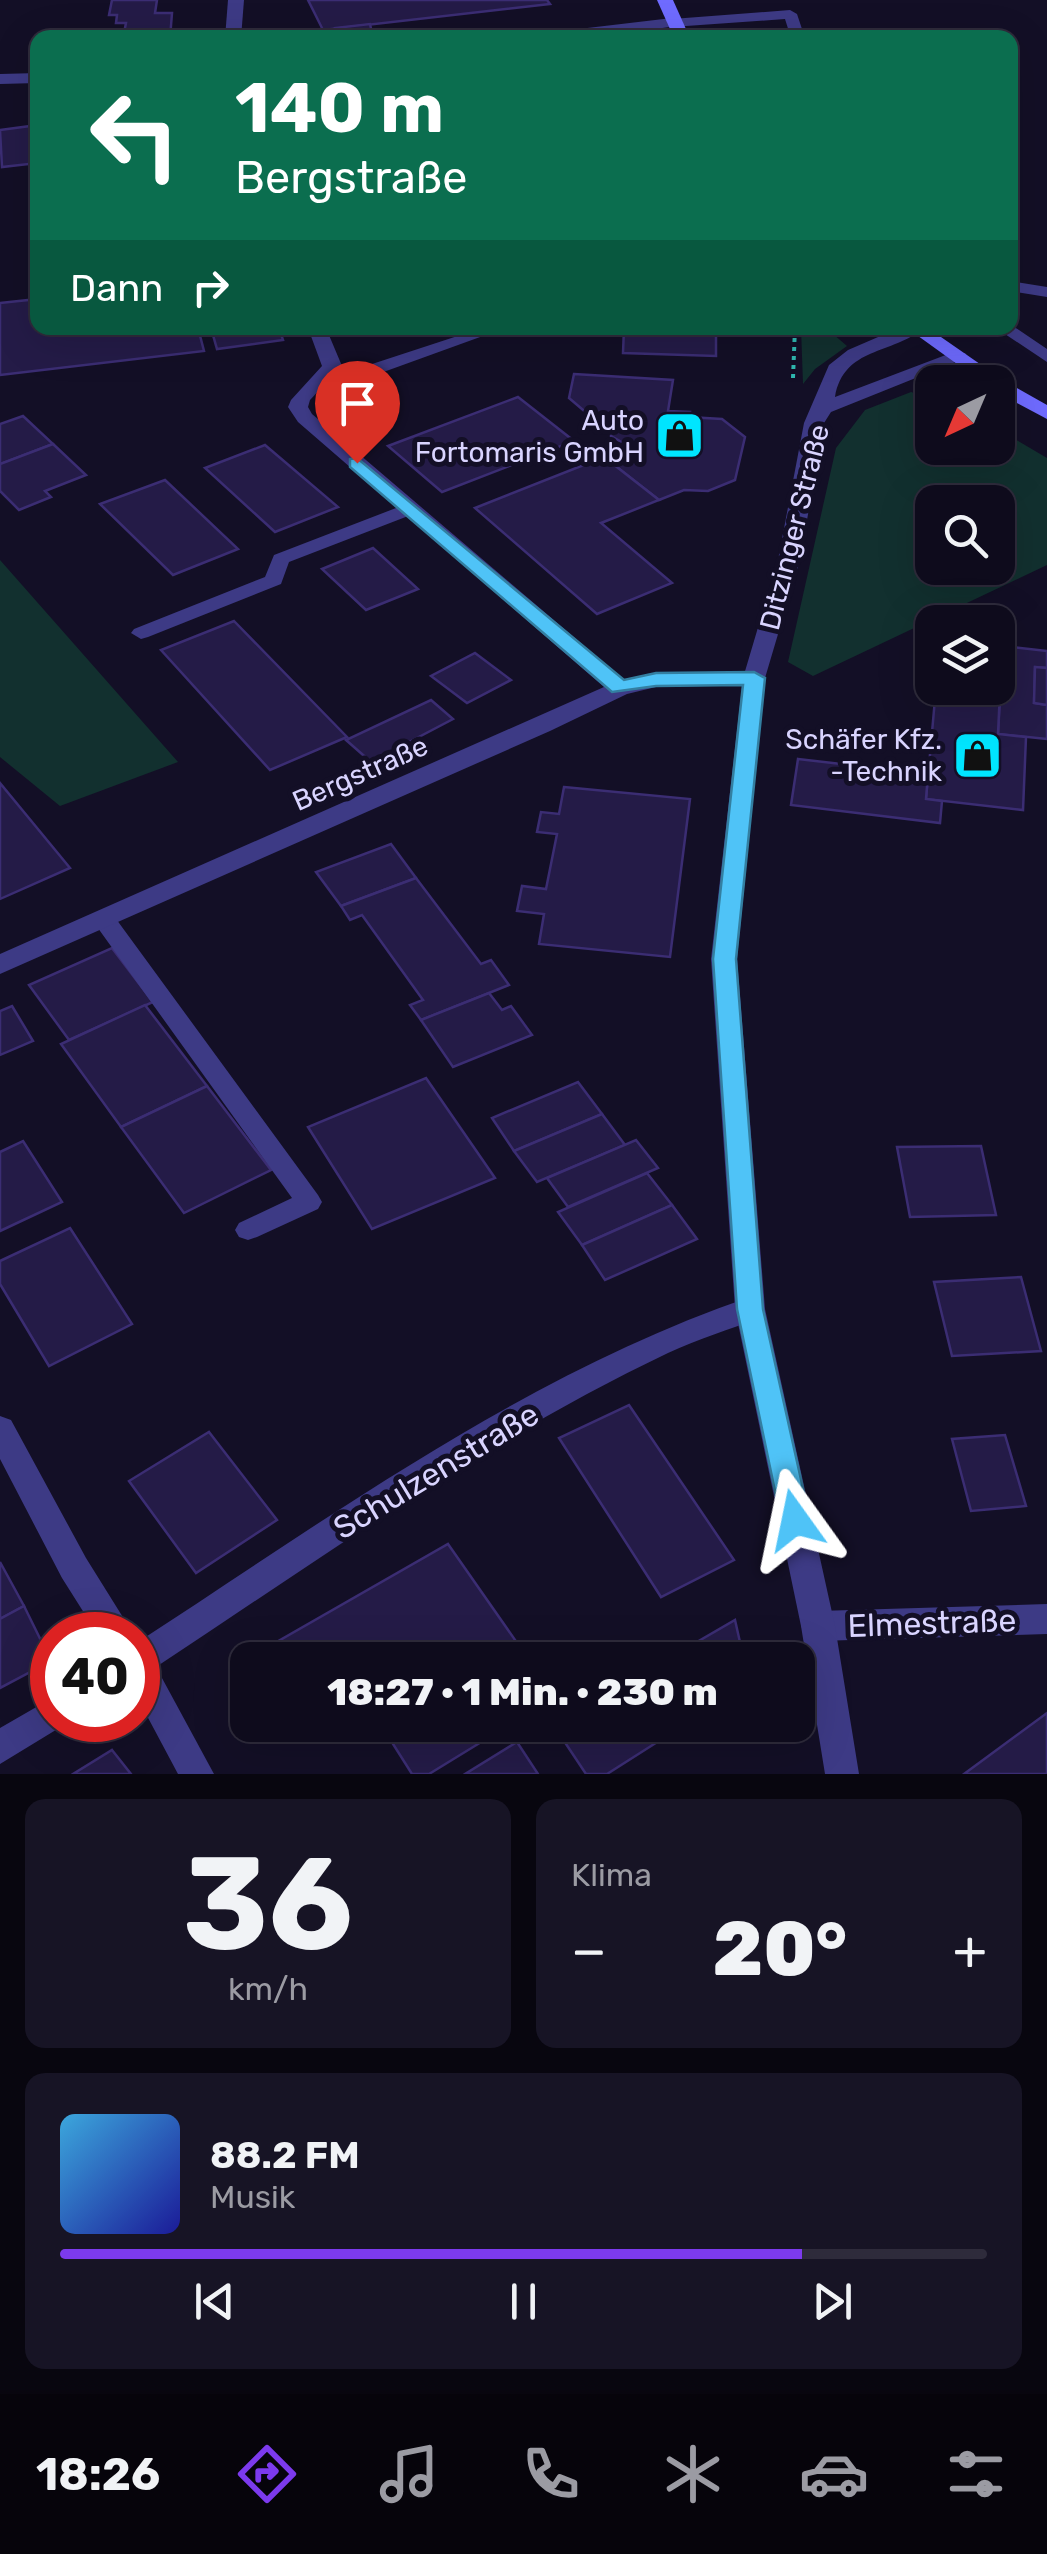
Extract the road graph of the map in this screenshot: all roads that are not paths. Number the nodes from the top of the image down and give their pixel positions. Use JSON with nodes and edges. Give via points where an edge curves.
{"nodes":[{"id":1,"x":236,"y":0,"type":"edge"},
{"id":2,"x":665,"y":0,"type":"edge"},
{"id":3,"x":234,"y":30,"type":"edge"},
{"id":4,"x":677,"y":30,"type":"edge"},
{"id":5,"x":795,"y":30,"type":"edge"},
{"id":6,"x":30,"y":78,"type":"edge"},
{"id":7,"x":0,"y":79,"type":"edge"},
{"id":8,"x":1018,"y":287,"type":"edge"},
{"id":9,"x":1047,"y":292,"type":"edge"},
{"id":10,"x":320,"y":335,"type":"edge"},
{"id":11,"x":476,"y":335,"type":"edge"},
{"id":12,"x":901,"y":335,"type":"edge"},
{"id":13,"x":926,"y":335,"type":"edge"},
{"id":14,"x":1014,"y":335,"type":"edge"},
{"id":15,"x":958,"y":357,"type":"junction"},
{"id":16,"x":1047,"y":357,"type":"edge"},
{"id":17,"x":969,"y":365,"type":"edge"},
{"id":18,"x":324,"y":378,"type":"junction"},
{"id":19,"x":1015,"y":395,"type":"edge"},
{"id":20,"x":826,"y":407,"type":"junction"},
{"id":21,"x":1047,"y":414,"type":"edge"},
{"id":22,"x":410,"y":508,"type":"junction"},
{"id":23,"x":141,"y":633,"type":"dead end"},
{"id":24,"x":754,"y":678,"type":"junction"},
{"id":25,"x":620,"y":688,"type":"junction"},
{"id":26,"x":103,"y":918,"type":"junction"},
{"id":27,"x":0,"y":965,"type":"edge"},
{"id":28,"x":248,"y":1230,"type":"dead end"},
{"id":29,"x":750,"y":1309,"type":"junction"},
{"id":30,"x":0,"y":1430,"type":"edge"},
{"id":31,"x":102,"y":1612,"type":"edge"},
{"id":32,"x":1047,"y":1619,"type":"edge"},
{"id":33,"x":818,"y":1626,"type":"junction"},
{"id":34,"x":160,"y":1649,"type":"edge"},
{"id":35,"x":160,"y":1705,"type":"edge"},
{"id":36,"x":30,"y":1728,"type":"edge"},
{"id":37,"x":0,"y":1747,"type":"edge"},
{"id":38,"x":197,"y":1774,"type":"edge"},
{"id":39,"x":842,"y":1774,"type":"edge"}],
"edges":[{"from":1,"to":3,"type":"street"},
{"from":2,"to":4,"type":"main road"},
{"from":4,"to":5,"type":"lane","via":[[790,14]]},
{"from":6,"to":7,"type":"street"},
{"from":8,"to":9,"type":"lane"},
{"from":10,"to":18,"type":"street","via":[[332,366]]},
{"from":11,"to":18,"type":"lane","via":[[372,370]]},
{"from":12,"to":20,"type":"street","name":"Ditzinger Straße","via":[[840,364],[830,377]]},
{"from":13,"to":15,"type":"main road"},
{"from":14,"to":16,"type":"lane"},
{"from":15,"to":17,"type":"main road"},
{"from":15,"to":20,"type":"street","name":"Ditzinger Straße"},
{"from":18,"to":22,"type":"street","via":[[301,396],[305,418]]},
{"from":19,"to":21,"type":"main road"},
{"from":20,"to":24,"type":"street","name":"Ditzinger Straße","via":[[814,423],[789,560]]},
{"from":22,"to":23,"type":"lane","via":[[280,559],[274,580]]},
{"from":22,"to":25,"type":"street"},
{"from":24,"to":25,"type":"street","name":"Bergstraße","via":[[656,680]]},
{"from":24,"to":29,"type":"street","name":"Ditzinger Straße","via":[[724,959]]},
{"from":25,"to":26,"type":"street","name":"Bergstraße"},
{"from":26,"to":27,"type":"street","name":"Bergstraße"},
{"from":26,"to":28,"type":"lane","via":[[309,1202]]},
{"from":29,"to":33,"type":"street","name":"Ditzinger Straße"},
{"from":29,"to":34,"type":"street","name":"Schulzenstraße","via":[[660,1342],[556,1397],[428,1472]]},
{"from":30,"to":31,"type":"street"},
{"from":32,"to":33,"type":"street","name":"Elmestraße"},
{"from":33,"to":39,"type":"street","name":"Ditzinger Straße"},
{"from":35,"to":38,"type":"street"},
{"from":36,"to":37,"type":"street"}]}
